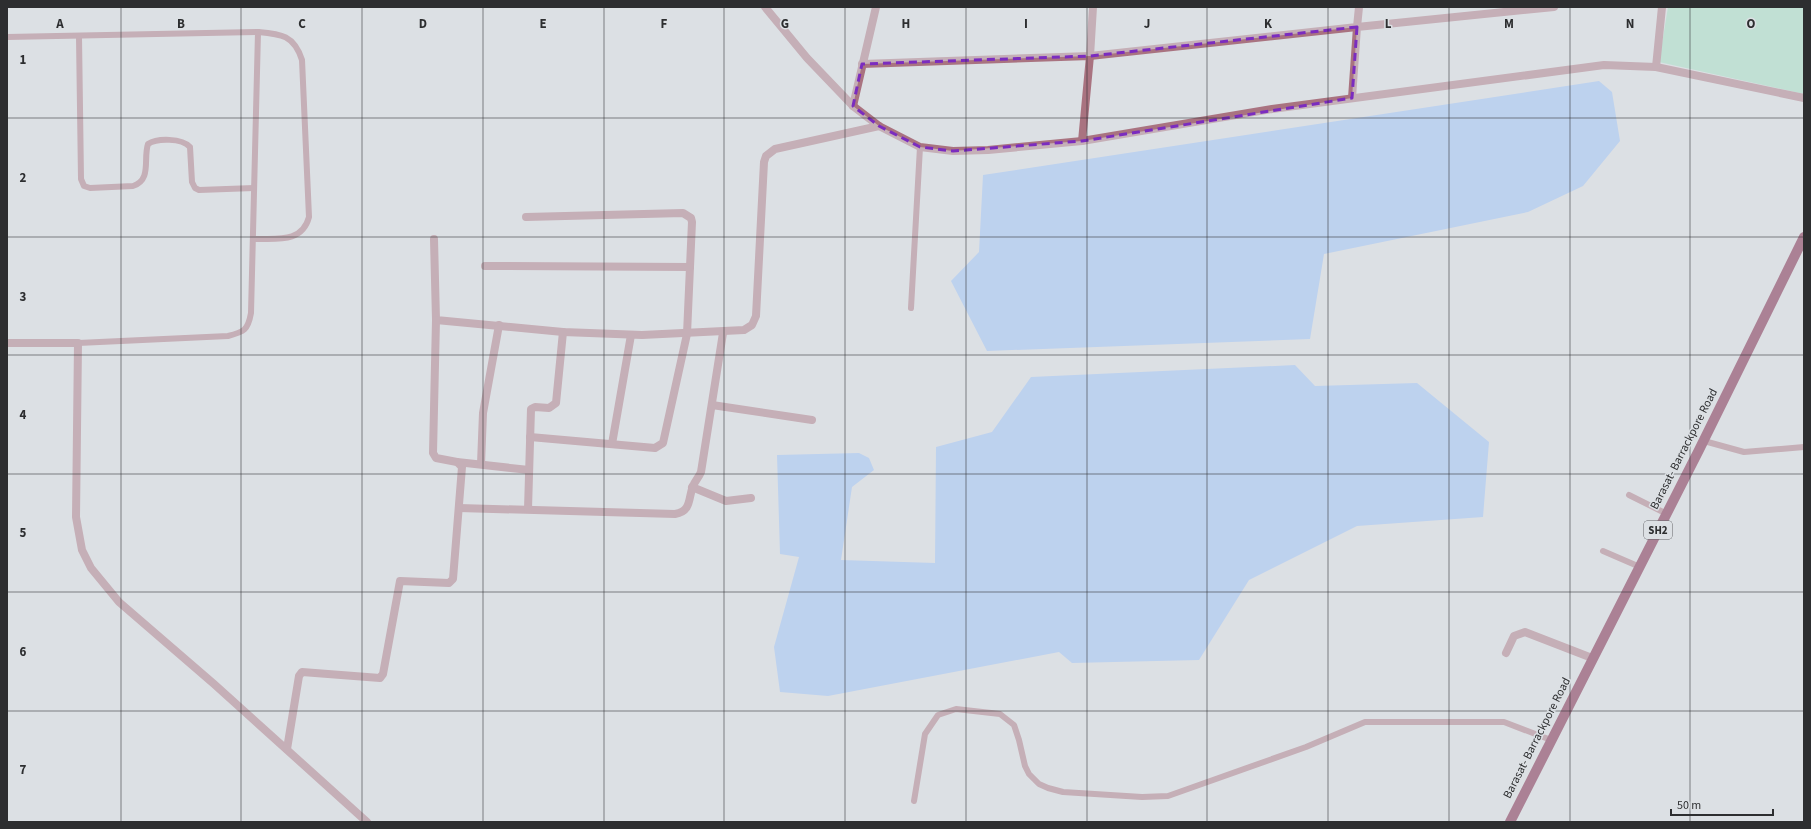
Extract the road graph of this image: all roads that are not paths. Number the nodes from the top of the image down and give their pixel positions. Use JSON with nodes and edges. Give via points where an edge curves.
{"nodes":[{"id":1,"x":765,"y":7,"type":"edge"},
{"id":2,"x":876,"y":7,"type":"edge"},
{"id":3,"x":1093,"y":7,"type":"edge"},
{"id":4,"x":1359,"y":7,"type":"edge"},
{"id":5,"x":1554,"y":7,"type":"edge"},
{"id":6,"x":1662,"y":7,"type":"edge"},
{"id":7,"x":1356,"y":27,"type":"junction"},
{"id":8,"x":258,"y":32,"type":"junction"},
{"id":9,"x":7,"y":37,"type":"edge"},
{"id":10,"x":79,"y":37,"type":"junction"},
{"id":11,"x":1090,"y":56,"type":"junction"},
{"id":12,"x":862,"y":64,"type":"junction"},
{"id":13,"x":1656,"y":67,"type":"junction"},
{"id":14,"x":1352,"y":98,"type":"junction"},
{"id":15,"x":1804,"y":98,"type":"edge"},
{"id":16,"x":853,"y":106,"type":"junction"},
{"id":17,"x":879,"y":126,"type":"junction"},
{"id":18,"x":1082,"y":141,"type":"junction"},
{"id":19,"x":920,"y":147,"type":"junction"},
{"id":20,"x":254,"y":188,"type":"junction"},
{"id":21,"x":526,"y":217,"type":"dead end"},
{"id":22,"x":1804,"y":237,"type":"edge"},
{"id":23,"x":253,"y":239,"type":"junction"},
{"id":24,"x":434,"y":239,"type":"dead end"},
{"id":25,"x":485,"y":266,"type":"dead end"},
{"id":26,"x":690,"y":267,"type":"junction"},
{"id":27,"x":911,"y":308,"type":"dead end"},
{"id":28,"x":436,"y":320,"type":"junction"},
{"id":29,"x":499,"y":326,"type":"junction"},
{"id":30,"x":564,"y":332,"type":"junction"},
{"id":31,"x":723,"y":333,"type":"junction"},
{"id":32,"x":687,"y":334,"type":"junction"},
{"id":33,"x":631,"y":335,"type":"junction"},
{"id":34,"x":7,"y":343,"type":"edge"},
{"id":35,"x":78,"y":343,"type":"junction"},
{"id":36,"x":712,"y":405,"type":"junction"},
{"id":37,"x":812,"y":420,"type":"dead end"},
{"id":38,"x":530,"y":437,"type":"junction"},
{"id":39,"x":1704,"y":441,"type":"junction"},
{"id":40,"x":612,"y":444,"type":"junction"},
{"id":41,"x":1804,"y":447,"type":"edge"},
{"id":42,"x":457,"y":462,"type":"junction"},
{"id":43,"x":481,"y":464,"type":"junction"},
{"id":44,"x":529,"y":470,"type":"junction"},
{"id":45,"x":692,"y":487,"type":"junction"},
{"id":46,"x":1630,"y":495,"type":"dead end"},
{"id":47,"x":751,"y":498,"type":"dead end"},
{"id":48,"x":459,"y":508,"type":"junction"},
{"id":49,"x":528,"y":510,"type":"junction"},
{"id":50,"x":1667,"y":514,"type":"junction"},
{"id":51,"x":1603,"y":551,"type":"dead end"},
{"id":52,"x":1640,"y":567,"type":"junction"},
{"id":53,"x":1506,"y":653,"type":"dead end"},
{"id":54,"x":1592,"y":658,"type":"junction"},
{"id":55,"x":1551,"y":740,"type":"junction"},
{"id":56,"x":287,"y":749,"type":"junction"},
{"id":57,"x":914,"y":801,"type":"dead end"},
{"id":58,"x":367,"y":822,"type":"edge"},
{"id":59,"x":1510,"y":822,"type":"edge"}],
"edges":[{"from":1,"to":16,"type":"street"},
{"from":2,"to":12,"type":"street"},
{"from":3,"to":11,"type":"street"},
{"from":4,"to":7,"type":"street"},
{"from":5,"to":7,"type":"street"},
{"from":6,"to":13,"type":"street"},
{"from":7,"to":11,"type":"street"},
{"from":7,"to":14,"type":"street"},
{"from":8,"to":10,"type":"lane"},
{"from":8,"to":20,"type":"lane"},
{"from":8,"to":23,"type":"lane","via":[[279,34],[290,39],[298,48],[302,60],[309,217],[306,228],[291,238]]},
{"from":9,"to":10,"type":"lane"},
{"from":10,"to":20,"type":"lane","via":[[81,179],[84,186],[90,188],[139,184],[144,179],[146,171],[148,144],[158,141],[182,141],[190,147],[192,182],[195,188]]},
{"from":11,"to":12,"type":"street"},
{"from":11,"to":18,"type":"street"},
{"from":12,"to":16,"type":"street"},
{"from":13,"to":14,"type":"street","via":[[1604,65]]},
{"from":13,"to":15,"type":"street"},
{"from":14,"to":18,"type":"street"},
{"from":16,"to":17,"type":"street"},
{"from":17,"to":19,"type":"street"},
{"from":17,"to":31,"type":"street","via":[[775,149],[766,156],[756,316],[752,325],[744,330]]},
{"from":18,"to":19,"type":"street","via":[[988,150],[953,151]]},
{"from":19,"to":27,"type":"lane"},
{"from":20,"to":23,"type":"lane"},
{"from":21,"to":26,"type":"street","via":[[688,214],[692,222]]},
{"from":22,"to":39,"type":"main road","name":"Barasat- Barrackpore Road","number":"SH2"},
{"from":23,"to":35,"type":"lane","via":[[252,313],[249,325],[242,332],[228,336]]},
{"from":24,"to":28,"type":"street"},
{"from":25,"to":26,"type":"street"},
{"from":26,"to":32,"type":"street"},
{"from":28,"to":29,"type":"street"},
{"from":28,"to":42,"type":"street","via":[[433,452],[436,458]]},
{"from":29,"to":30,"type":"street"},
{"from":29,"to":43,"type":"street","via":[[483,413]]},
{"from":30,"to":33,"type":"street"},
{"from":30,"to":38,"type":"street","via":[[556,403],[549,408],[533,407]]},
{"from":31,"to":32,"type":"street"},
{"from":31,"to":36,"type":"street"},
{"from":32,"to":33,"type":"street"},
{"from":32,"to":40,"type":"street","via":[[663,443],[655,448]]},
{"from":33,"to":40,"type":"street"},
{"from":34,"to":35,"type":"street"},
{"from":35,"to":56,"type":"street","via":[[76,517],[82,550],[94,573],[119,602]]},
{"from":36,"to":37,"type":"street"},
{"from":36,"to":45,"type":"street","via":[[702,472]]},
{"from":38,"to":40,"type":"street"},
{"from":38,"to":44,"type":"street"},
{"from":39,"to":41,"type":"lane","via":[[1744,452]]},
{"from":39,"to":50,"type":"main road","name":"Barasat- Barrackpore Road","number":"SH2"},
{"from":42,"to":43,"type":"street"},
{"from":42,"to":48,"type":"street","via":[[462,467]]},
{"from":43,"to":44,"type":"street"},
{"from":44,"to":49,"type":"street"},
{"from":45,"to":47,"type":"street","via":[[720,500]]},
{"from":45,"to":49,"type":"street","via":[[689,506],[681,513],[675,514]]},
{"from":46,"to":50,"type":"lane"},
{"from":48,"to":49,"type":"street"},
{"from":48,"to":56,"type":"street","via":[[452,582],[400,581],[383,674],[380,678],[302,672],[299,676]]},
{"from":50,"to":52,"type":"main road","name":"Barasat- Barrackpore Road","number":"SH2"},
{"from":51,"to":52,"type":"lane"},
{"from":52,"to":54,"type":"main road","name":"Barasat- Barrackpore Road","number":"SH2"},
{"from":53,"to":54,"type":"street","via":[[1514,636],[1525,632]]},
{"from":54,"to":55,"type":"main road","name":"Barasat- Barrackpore Road","number":"SH2"},
{"from":55,"to":57,"type":"lane","via":[[1504,722],[1365,722],[1312,745],[1168,796],[1142,798],[1063,792],[1039,784],[1025,766],[1014,725],[1000,714],[956,709],[938,715],[926,734]]},
{"from":55,"to":59,"type":"main road","name":"Barasat- Barrackpore Road","number":"SH2"},
{"from":56,"to":58,"type":"street"}]}
